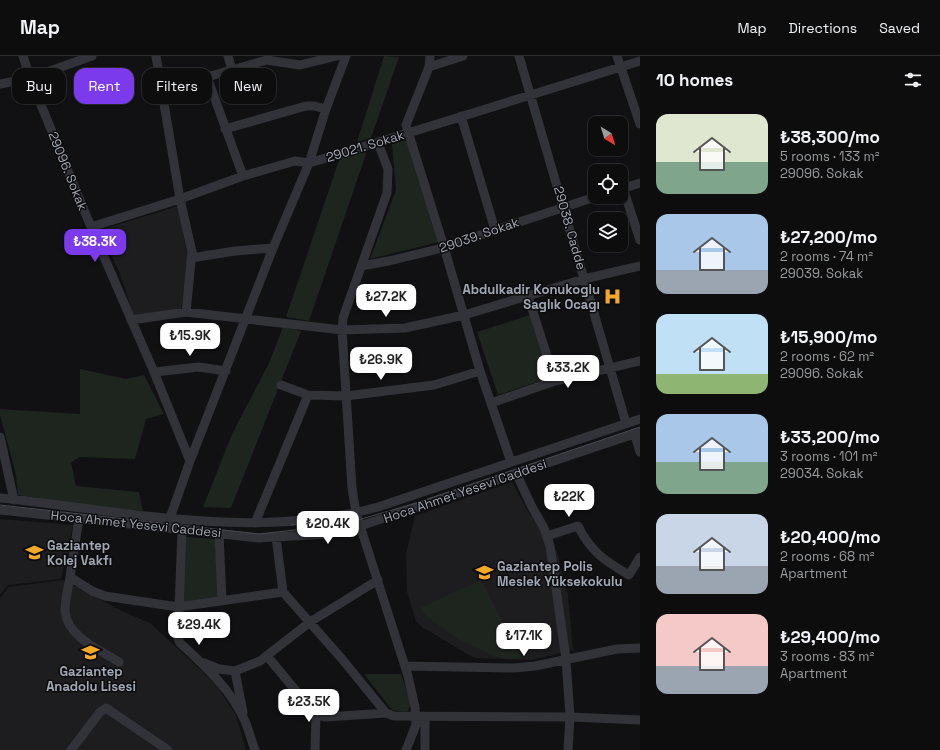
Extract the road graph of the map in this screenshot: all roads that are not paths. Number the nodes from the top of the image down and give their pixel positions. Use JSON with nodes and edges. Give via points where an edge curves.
{"nodes":[{"id":1,"x":23,"y":56,"type":"edge"},
{"id":2,"x":92,"y":56,"type":"edge"},
{"id":3,"x":156,"y":56,"type":"edge"},
{"id":4,"x":228,"y":56,"type":"edge"},
{"id":5,"x":337,"y":56,"type":"edge"},
{"id":6,"x":346,"y":56,"type":"edge"},
{"id":7,"x":430,"y":56,"type":"edge"},
{"id":8,"x":463,"y":56,"type":"edge"},
{"id":9,"x":519,"y":56,"type":"edge"},
{"id":10,"x":617,"y":56,"type":"edge"},
{"id":11,"x":640,"y":61,"type":"edge"},
{"id":12,"x":430,"y":67,"type":"junction"},
{"id":13,"x":621,"y":67,"type":"junction"},
{"id":14,"x":27,"y":68,"type":"edge"},
{"id":15,"x":58,"y":68,"type":"edge"},
{"id":16,"x":158,"y":68,"type":"edge"},
{"id":17,"x":231,"y":68,"type":"edge"},
{"id":18,"x":239,"y":68,"type":"edge"},
{"id":19,"x":12,"y":82,"type":"edge"},
{"id":20,"x":0,"y":84,"type":"edge"},
{"id":21,"x":212,"y":91,"type":"edge"},
{"id":22,"x":531,"y":96,"type":"junction"},
{"id":23,"x":41,"y":104,"type":"edge"},
{"id":24,"x":164,"y":104,"type":"edge"},
{"id":25,"x":326,"y":108,"type":"junction"},
{"id":26,"x":461,"y":116,"type":"junction"},
{"id":27,"x":640,"y":121,"type":"edge"},
{"id":28,"x":225,"y":129,"type":"junction"},
{"id":29,"x":410,"y":133,"type":"junction"},
{"id":30,"x":378,"y":143,"type":"junction"},
{"id":31,"x":309,"y":163,"type":"junction"},
{"id":32,"x":243,"y":176,"type":"junction"},
{"id":33,"x":640,"y":183,"type":"edge"},
{"id":34,"x":628,"y":186,"type":"edge"},
{"id":35,"x":180,"y":199,"type":"junction"},
{"id":36,"x":588,"y":199,"type":"edge"},
{"id":37,"x":628,"y":204,"type":"edge"},
{"id":38,"x":563,"y":207,"type":"junction"},
{"id":39,"x":91,"y":227,"type":"junction"},
{"id":40,"x":495,"y":230,"type":"junction"},
{"id":41,"x":640,"y":240,"type":"edge"},
{"id":42,"x":444,"y":247,"type":"junction"},
{"id":43,"x":273,"y":248,"type":"junction"},
{"id":44,"x":191,"y":258,"type":"junction"},
{"id":45,"x":361,"y":266,"type":"junction"},
{"id":46,"x":640,"y":266,"type":"edge"},
{"id":47,"x":584,"y":279,"type":"junction"},
{"id":48,"x":528,"y":296,"type":"junction"},
{"id":49,"x":186,"y":312,"type":"junction"},
{"id":50,"x":464,"y":315,"type":"junction"},
{"id":51,"x":247,"y":318,"type":"junction"},
{"id":52,"x":130,"y":320,"type":"junction"},
{"id":53,"x":342,"y":330,"type":"junction"},
{"id":54,"x":640,"y":361,"type":"edge"},
{"id":55,"x":611,"y":369,"type":"junction"},
{"id":56,"x":226,"y":371,"type":"junction"},
{"id":57,"x":480,"y":371,"type":"junction"},
{"id":58,"x":154,"y":372,"type":"junction"},
{"id":59,"x":556,"y":382,"type":"junction"},
{"id":60,"x":281,"y":385,"type":"dead end"},
{"id":61,"x":308,"y":395,"type":"junction"},
{"id":62,"x":346,"y":396,"type":"junction"},
{"id":63,"x":491,"y":403,"type":"junction"},
{"id":64,"x":640,"y":420,"type":"edge"},
{"id":65,"x":626,"y":423,"type":"junction"},
{"id":66,"x":637,"y":432,"type":"edge"},
{"id":67,"x":0,"y":437,"type":"edge"},
{"id":68,"x":640,"y":452,"type":"edge"},
{"id":69,"x":190,"y":461,"type":"junction"},
{"id":70,"x":511,"y":462,"type":"junction"},
{"id":71,"x":516,"y":473,"type":"junction"},
{"id":72,"x":0,"y":498,"type":"edge"},
{"id":73,"x":14,"y":500,"type":"junction"},
{"id":74,"x":0,"y":510,"type":"edge"},
{"id":75,"x":356,"y":513,"type":"junction"},
{"id":76,"x":79,"y":518,"type":"junction"},
{"id":77,"x":170,"y":518,"type":"junction"},
{"id":78,"x":255,"y":523,"type":"junction"},
{"id":79,"x":360,"y":526,"type":"junction"},
{"id":80,"x":182,"y":529,"type":"junction"},
{"id":81,"x":219,"y":533,"type":"junction"},
{"id":82,"x":547,"y":536,"type":"junction"},
{"id":83,"x":276,"y":537,"type":"junction"},
{"id":84,"x":640,"y":557,"type":"edge"},
{"id":85,"x":70,"y":577,"type":"junction"},
{"id":86,"x":378,"y":580,"type":"junction"},
{"id":87,"x":283,"y":592,"type":"junction"},
{"id":88,"x":222,"y":601,"type":"junction"},
{"id":89,"x":178,"y":607,"type":"junction"},
{"id":90,"x":310,"y":622,"type":"junction"},
{"id":91,"x":640,"y":648,"type":"edge"},
{"id":92,"x":267,"y":656,"type":"junction"},
{"id":93,"x":566,"y":659,"type":"junction"},
{"id":94,"x":199,"y":661,"type":"junction"},
{"id":95,"x":119,"y":662,"type":"dead end"},
{"id":96,"x":405,"y":666,"type":"junction"},
{"id":97,"x":235,"y":671,"type":"junction"},
{"id":98,"x":386,"y":713,"type":"junction"},
{"id":99,"x":316,"y":715,"type":"junction"},
{"id":100,"x":416,"y":715,"type":"junction"},
{"id":101,"x":570,"y":717,"type":"junction"},
{"id":102,"x":640,"y":720,"type":"edge"},
{"id":103,"x":245,"y":721,"type":"junction"},
{"id":104,"x":71,"y":750,"type":"edge"},
{"id":105,"x":168,"y":750,"type":"edge"},
{"id":106,"x":255,"y":750,"type":"edge"},
{"id":107,"x":315,"y":750,"type":"edge"},
{"id":108,"x":406,"y":750,"type":"edge"},
{"id":109,"x":425,"y":750,"type":"edge"},
{"id":110,"x":568,"y":750,"type":"edge"}],
"edges":[{"from":1,"to":14,"type":"street","name":"29096. Sokak"},
{"from":2,"to":15,"type":"street"},
{"from":3,"to":16,"type":"street"},
{"from":4,"to":17,"type":"street"},
{"from":5,"to":18,"type":"street","via":[[300,65],[267,60]]},
{"from":6,"to":25,"type":"street"},
{"from":7,"to":12,"type":"street"},
{"from":8,"to":12,"type":"street"},
{"from":9,"to":22,"type":"street","name":"29038. Cadde"},
{"from":10,"to":13,"type":"street"},
{"from":11,"to":13,"type":"street","name":"29021. Sokak"},
{"from":12,"to":29,"type":"street","via":[[406,125]]},
{"from":13,"to":22,"type":"street","name":"29021. Sokak"},
{"from":13,"to":27,"type":"street"},
{"from":19,"to":20,"type":"street"},
{"from":21,"to":28,"type":"street"},
{"from":22,"to":26,"type":"street","name":"29021. Sokak"},
{"from":22,"to":38,"type":"street","name":"29038. Cadde"},
{"from":23,"to":39,"type":"street","name":"29096. Sokak"},
{"from":24,"to":35,"type":"street"},
{"from":25,"to":28,"type":"street","via":[[306,106]]},
{"from":25,"to":31,"type":"street"},
{"from":26,"to":29,"type":"street","name":"29021. Sokak"},
{"from":26,"to":40,"type":"street"},
{"from":28,"to":32,"type":"street"},
{"from":29,"to":30,"type":"street","name":"29021. Sokak"},
{"from":29,"to":42,"type":"street"},
{"from":30,"to":31,"type":"street","name":"29021. Sokak"},
{"from":30,"to":45,"type":"street","via":[[388,169],[387,193]]},
{"from":31,"to":32,"type":"street","name":"29021. Sokak","via":[[295,161]]},
{"from":31,"to":43,"type":"street"},
{"from":32,"to":35,"type":"street","name":"29021. Sokak"},
{"from":33,"to":34,"type":"street"},
{"from":35,"to":39,"type":"street","name":"29021. Sokak"},
{"from":35,"to":44,"type":"street","via":[[192,252]]},
{"from":36,"to":38,"type":"street","name":"29039. Sokak"},
{"from":37,"to":41,"type":"street"},
{"from":38,"to":40,"type":"street","name":"29039. Sokak"},
{"from":38,"to":47,"type":"street","name":"29038. Cadde"},
{"from":39,"to":52,"type":"street","name":"29096. Sokak"},
{"from":40,"to":42,"type":"street","name":"29039. Sokak"},
{"from":42,"to":45,"type":"street","name":"29039. Sokak"},
{"from":42,"to":50,"type":"street"},
{"from":43,"to":44,"type":"street"},
{"from":43,"to":51,"type":"street"},
{"from":44,"to":49,"type":"street"},
{"from":45,"to":53,"type":"street","via":[[343,318]]},
{"from":46,"to":47,"type":"street"},
{"from":47,"to":48,"type":"street"},
{"from":47,"to":55,"type":"street","name":"29038. Cadde"},
{"from":48,"to":50,"type":"street"},
{"from":48,"to":59,"type":"street"},
{"from":49,"to":51,"type":"street"},
{"from":49,"to":52,"type":"street"},
{"from":50,"to":53,"type":"street","via":[[405,328]]},
{"from":50,"to":57,"type":"street"},
{"from":51,"to":53,"type":"street"},
{"from":51,"to":56,"type":"street"},
{"from":52,"to":58,"type":"street","name":"29096. Sokak"},
{"from":53,"to":62,"type":"street"},
{"from":54,"to":55,"type":"street"},
{"from":55,"to":59,"type":"street"},
{"from":55,"to":65,"type":"street","name":"29038. Cadde"},
{"from":56,"to":58,"type":"street","via":[[199,367]]},
{"from":56,"to":69,"type":"street"},
{"from":57,"to":62,"type":"street","via":[[434,385]]},
{"from":57,"to":63,"type":"street"},
{"from":58,"to":69,"type":"street","name":"29096. Sokak"},
{"from":59,"to":63,"type":"street"},
{"from":60,"to":61,"type":"street"},
{"from":61,"to":62,"type":"street"},
{"from":61,"to":78,"type":"street"},
{"from":62,"to":75,"type":"street"},
{"from":63,"to":70,"type":"street"},
{"from":64,"to":65,"type":"street","name":"Hoca Ahmet Yesevi Caddesi"},
{"from":65,"to":70,"type":"street","name":"Hoca Ahmet Yesevi Caddesi"},
{"from":66,"to":68,"type":"street"},
{"from":66,"to":71,"type":"street","name":"Hoca Ahmet Yesevi Caddesi"},
{"from":67,"to":73,"type":"street"},
{"from":69,"to":77,"type":"street"},
{"from":70,"to":75,"type":"street","name":"Hoca Ahmet Yesevi Caddesi"},
{"from":71,"to":79,"type":"street","name":"Hoca Ahmet Yesevi Caddesi"},
{"from":71,"to":82,"type":"street"},
{"from":72,"to":73,"type":"street","name":"Hoca Ahmet Yesevi Caddesi"},
{"from":73,"to":77,"type":"street","name":"Hoca Ahmet Yesevi Caddesi"},
{"from":74,"to":76,"type":"street","name":"Hoca Ahmet Yesevi Caddesi"},
{"from":75,"to":78,"type":"street","name":"Hoca Ahmet Yesevi Caddesi"},
{"from":75,"to":79,"type":"street"},
{"from":76,"to":80,"type":"street","name":"Hoca Ahmet Yesevi Caddesi"},
{"from":76,"to":85,"type":"street"},
{"from":77,"to":78,"type":"street","name":"Hoca Ahmet Yesevi Caddesi","via":[[220,523]]},
{"from":79,"to":83,"type":"street","name":"Hoca Ahmet Yesevi Caddesi","via":[[328,534]]},
{"from":79,"to":86,"type":"street"},
{"from":80,"to":81,"type":"street","name":"Hoca Ahmet Yesevi Caddesi"},
{"from":80,"to":89,"type":"street"},
{"from":81,"to":83,"type":"street","name":"Hoca Ahmet Yesevi Caddesi","via":[[258,538]]},
{"from":81,"to":88,"type":"street"},
{"from":82,"to":84,"type":"street","via":[[578,526],[593,550],[629,575]]},
{"from":82,"to":93,"type":"street"},
{"from":83,"to":87,"type":"street"},
{"from":85,"to":89,"type":"street","via":[[92,591],[106,596]]},
{"from":85,"to":95,"type":"street","via":[[65,611],[73,630],[82,640]]},
{"from":86,"to":90,"type":"street"},
{"from":86,"to":96,"type":"street"},
{"from":87,"to":88,"type":"street"},
{"from":87,"to":90,"type":"street"},
{"from":88,"to":89,"type":"street"},
{"from":89,"to":94,"type":"street","via":[[178,638]]},
{"from":90,"to":92,"type":"street"},
{"from":90,"to":98,"type":"street"},
{"from":91,"to":93,"type":"street","via":[[616,649]]},
{"from":92,"to":97,"type":"street","via":[[260,662]]},
{"from":92,"to":99,"type":"street"},
{"from":93,"to":96,"type":"street","via":[[514,668]]},
{"from":93,"to":101,"type":"street"},
{"from":94,"to":97,"type":"street","via":[[219,669]]},
{"from":94,"to":103,"type":"street","via":[[235,702]]},
{"from":96,"to":100,"type":"street"},
{"from":97,"to":103,"type":"street"},
{"from":98,"to":99,"type":"street","via":[[326,717]]},
{"from":98,"to":100,"type":"street","via":[[394,716]]},
{"from":99,"to":107,"type":"street"},
{"from":100,"to":101,"type":"street"},
{"from":100,"to":108,"type":"street","via":[[416,725]]},
{"from":100,"to":109,"type":"street","via":[[425,721]]},
{"from":101,"to":102,"type":"street"},
{"from":101,"to":110,"type":"street"},
{"from":103,"to":106,"type":"street"},
{"from":104,"to":105,"type":"street","via":[[100,712],[106,708]]}]}
